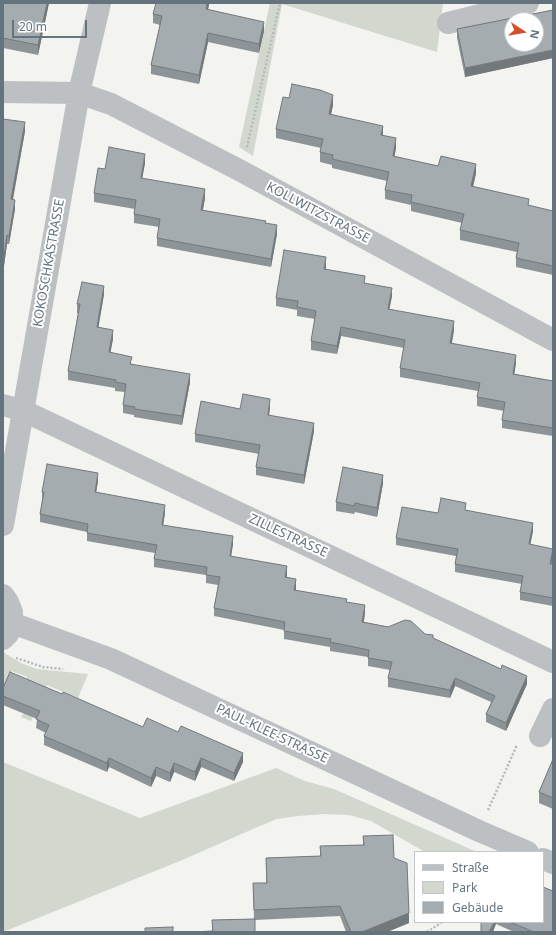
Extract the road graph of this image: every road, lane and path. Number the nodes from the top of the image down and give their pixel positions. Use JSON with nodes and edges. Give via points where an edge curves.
{"nodes":[{"id":1,"x":100,"y":3,"type":"edge"},
{"id":2,"x":280,"y":3,"type":"edge"},
{"id":3,"x":519,"y":4,"type":"edge"},
{"id":4,"x":448,"y":24,"type":"dead end"},
{"id":5,"x":3,"y":92,"type":"edge"},
{"id":6,"x":79,"y":93,"type":"junction"},
{"id":7,"x":241,"y":171,"type":"junction"},
{"id":8,"x":553,"y":340,"type":"edge"},
{"id":9,"x":3,"y":405,"type":"edge"},
{"id":10,"x":24,"y":411,"type":"junction"},
{"id":11,"x":3,"y":525,"type":"edge"},
{"id":12,"x":3,"y":595,"type":"edge"},
{"id":13,"x":8,"y":631,"type":"edge"},
{"id":14,"x":553,"y":662,"type":"edge"},
{"id":15,"x":553,"y":708,"type":"edge"},
{"id":16,"x":540,"y":736,"type":"joint"},
{"id":17,"x":479,"y":831,"type":"junction"},
{"id":18,"x":526,"y":851,"type":"edge"},
{"id":19,"x":440,"y":923,"type":"edge"},
{"id":20,"x":427,"y":932,"type":"edge"}],
"edges":[{"from":1,"to":6,"type":"street","name":"KOKOSCHKASTRASSE"},
{"from":2,"to":7,"type":"path"},
{"from":3,"to":4,"type":"street"},
{"from":5,"to":6,"type":"street","name":"KOLLWITZSTRASSE"},
{"from":6,"to":7,"type":"street","name":"KOLLWITZSTRASSE","via":[[111,104]]},
{"from":6,"to":10,"type":"street","name":"KOKOSCHKASTRASSE"},
{"from":7,"to":8,"type":"street","name":"KOLLWITZSTRASSE"},
{"from":9,"to":10,"type":"street","name":"ZILLESTRASSE"},
{"from":10,"to":11,"type":"street","name":"KOKOSCHKASTRASSE"},
{"from":10,"to":14,"type":"street","name":"ZILLESTRASSE"},
{"from":12,"to":13,"type":"street","via":[[12,612]]},
{"from":13,"to":17,"type":"street","name":"PAUL-KLEE-STRASSE","via":[[111,659]]},
{"from":15,"to":16,"type":"street"},
{"from":16,"to":17,"type":"path","via":[[522,736]]},
{"from":17,"to":18,"type":"street","name":"PAUL-KLEE-STRASSE"},
{"from":19,"to":20,"type":"path"}]}
